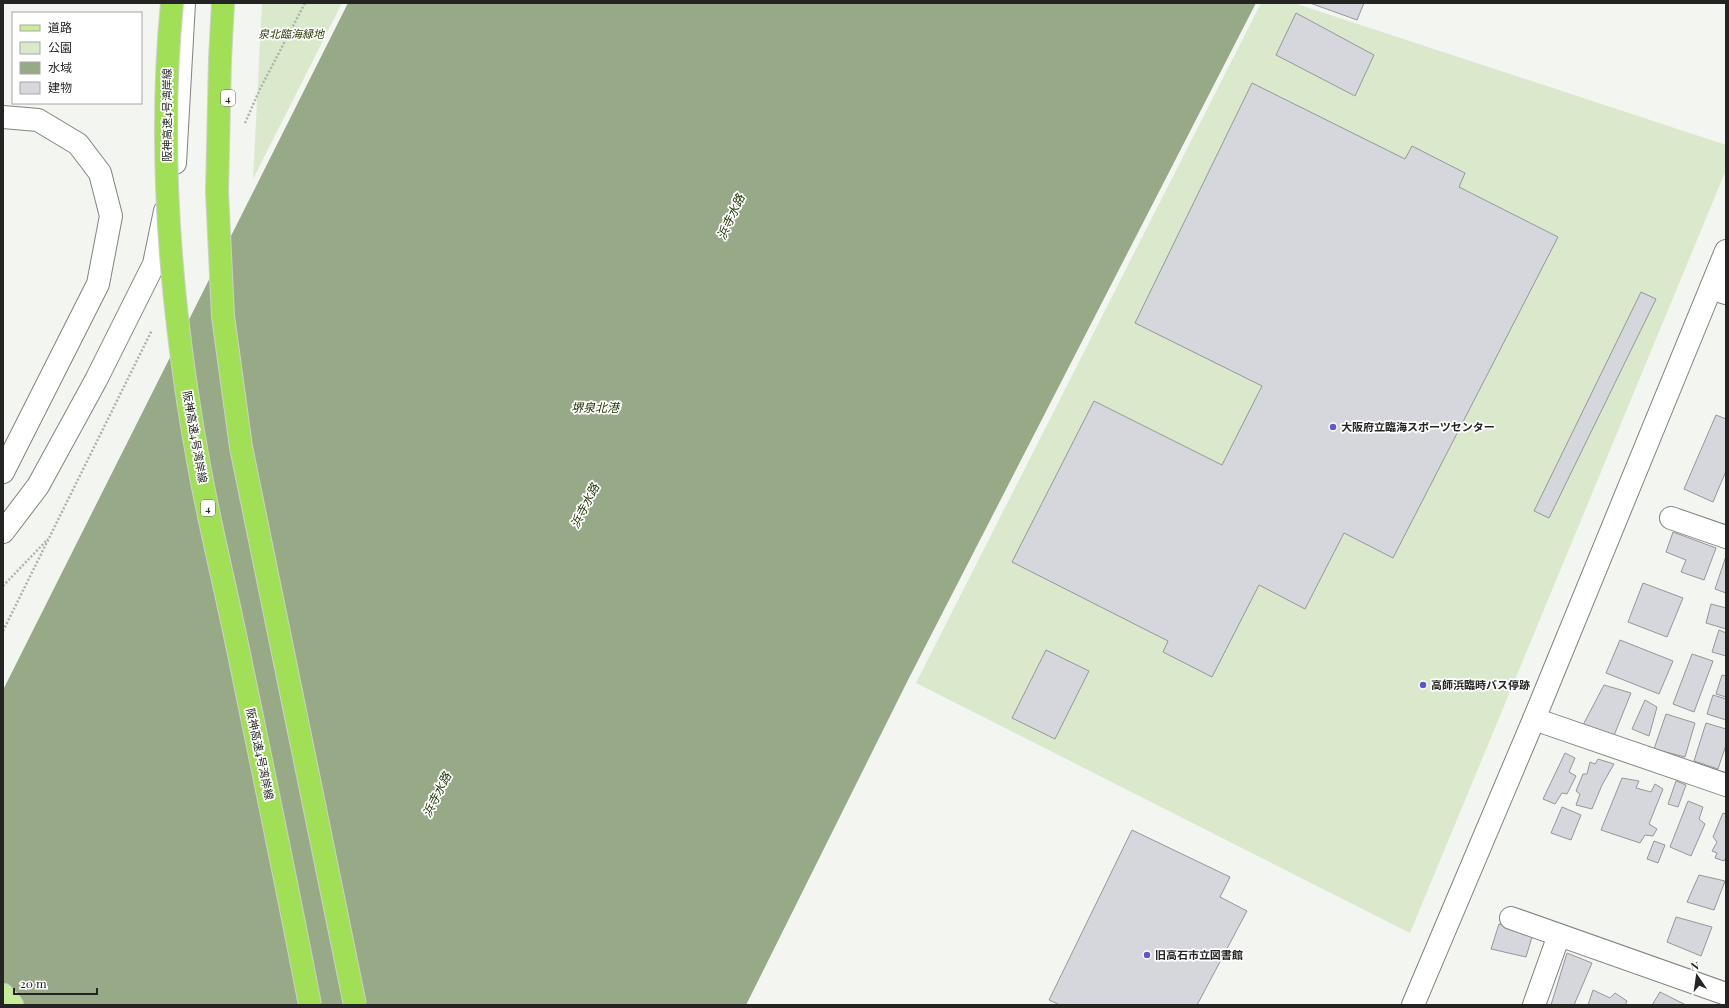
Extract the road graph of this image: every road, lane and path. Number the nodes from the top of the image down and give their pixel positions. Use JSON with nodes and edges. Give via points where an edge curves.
{"nodes":[{"id":1,"x":172,"y":3,"type":"edge"},
{"id":2,"x":184,"y":3,"type":"edge"},
{"id":3,"x":223,"y":3,"type":"edge"},
{"id":4,"x":238,"y":3,"type":"edge"},
{"id":5,"x":304,"y":3,"type":"edge"},
{"id":6,"x":260,"y":89,"type":"dead end"},
{"id":7,"x":3,"y":118,"type":"edge"},
{"id":8,"x":217,"y":192,"type":"junction"},
{"id":9,"x":1726,"y":251,"type":"edge"},
{"id":10,"x":1719,"y":291,"type":"edge"},
{"id":11,"x":3,"y":472,"type":"edge"},
{"id":12,"x":1671,"y":518,"type":"dead end"},
{"id":13,"x":3,"y":532,"type":"edge"},
{"id":14,"x":50,"y":537,"type":"dead end"},
{"id":15,"x":1726,"y":537,"type":"edge"},
{"id":16,"x":3,"y":586,"type":"edge"},
{"id":17,"x":1534,"y":719,"type":"junction"},
{"id":18,"x":1726,"y":785,"type":"edge"},
{"id":19,"x":1511,"y":918,"type":"dead end"},
{"id":20,"x":1559,"y":935,"type":"junction"},
{"id":21,"x":1726,"y":994,"type":"edge"},
{"id":22,"x":3,"y":995,"type":"edge"},
{"id":23,"x":12,"y":1005,"type":"edge"},
{"id":24,"x":310,"y":1005,"type":"edge"},
{"id":25,"x":355,"y":1005,"type":"edge"},
{"id":26,"x":1413,"y":1005,"type":"edge"},
{"id":27,"x":1534,"y":1005,"type":"edge"}],
"edges":[{"from":1,"to":24,"type":"highway","name":"阪神高速4号湾岸線","number":"4","bridge":true,"via":[[167,49],[166,139],[170,247],[182,357],[198,461]]},
{"from":2,"to":13,"type":"street","via":[[176,157],[154,264],[96,380],[38,486]]},
{"from":3,"to":8,"type":"highway","number":"4","bridge":true},
{"from":4,"to":8,"type":"highway","number":"4","bridge":true},
{"from":5,"to":6,"type":"path"},
{"from":7,"to":11,"type":"street","via":[[38,120],[78,144],[100,173],[111,216],[98,284]]},
{"from":8,"to":25,"type":"highway","number":"4","bridge":true,"via":[[223,316],[241,447]]},
{"from":9,"to":10,"type":"street"},
{"from":10,"to":17,"type":"street"},
{"from":12,"to":15,"type":"street"},
{"from":14,"to":16,"type":"path"},
{"from":17,"to":18,"type":"street"},
{"from":17,"to":26,"type":"street"},
{"from":19,"to":20,"type":"street"},
{"from":20,"to":21,"type":"street"},
{"from":20,"to":27,"type":"street"},
{"from":22,"to":23,"type":"main road"}]}
